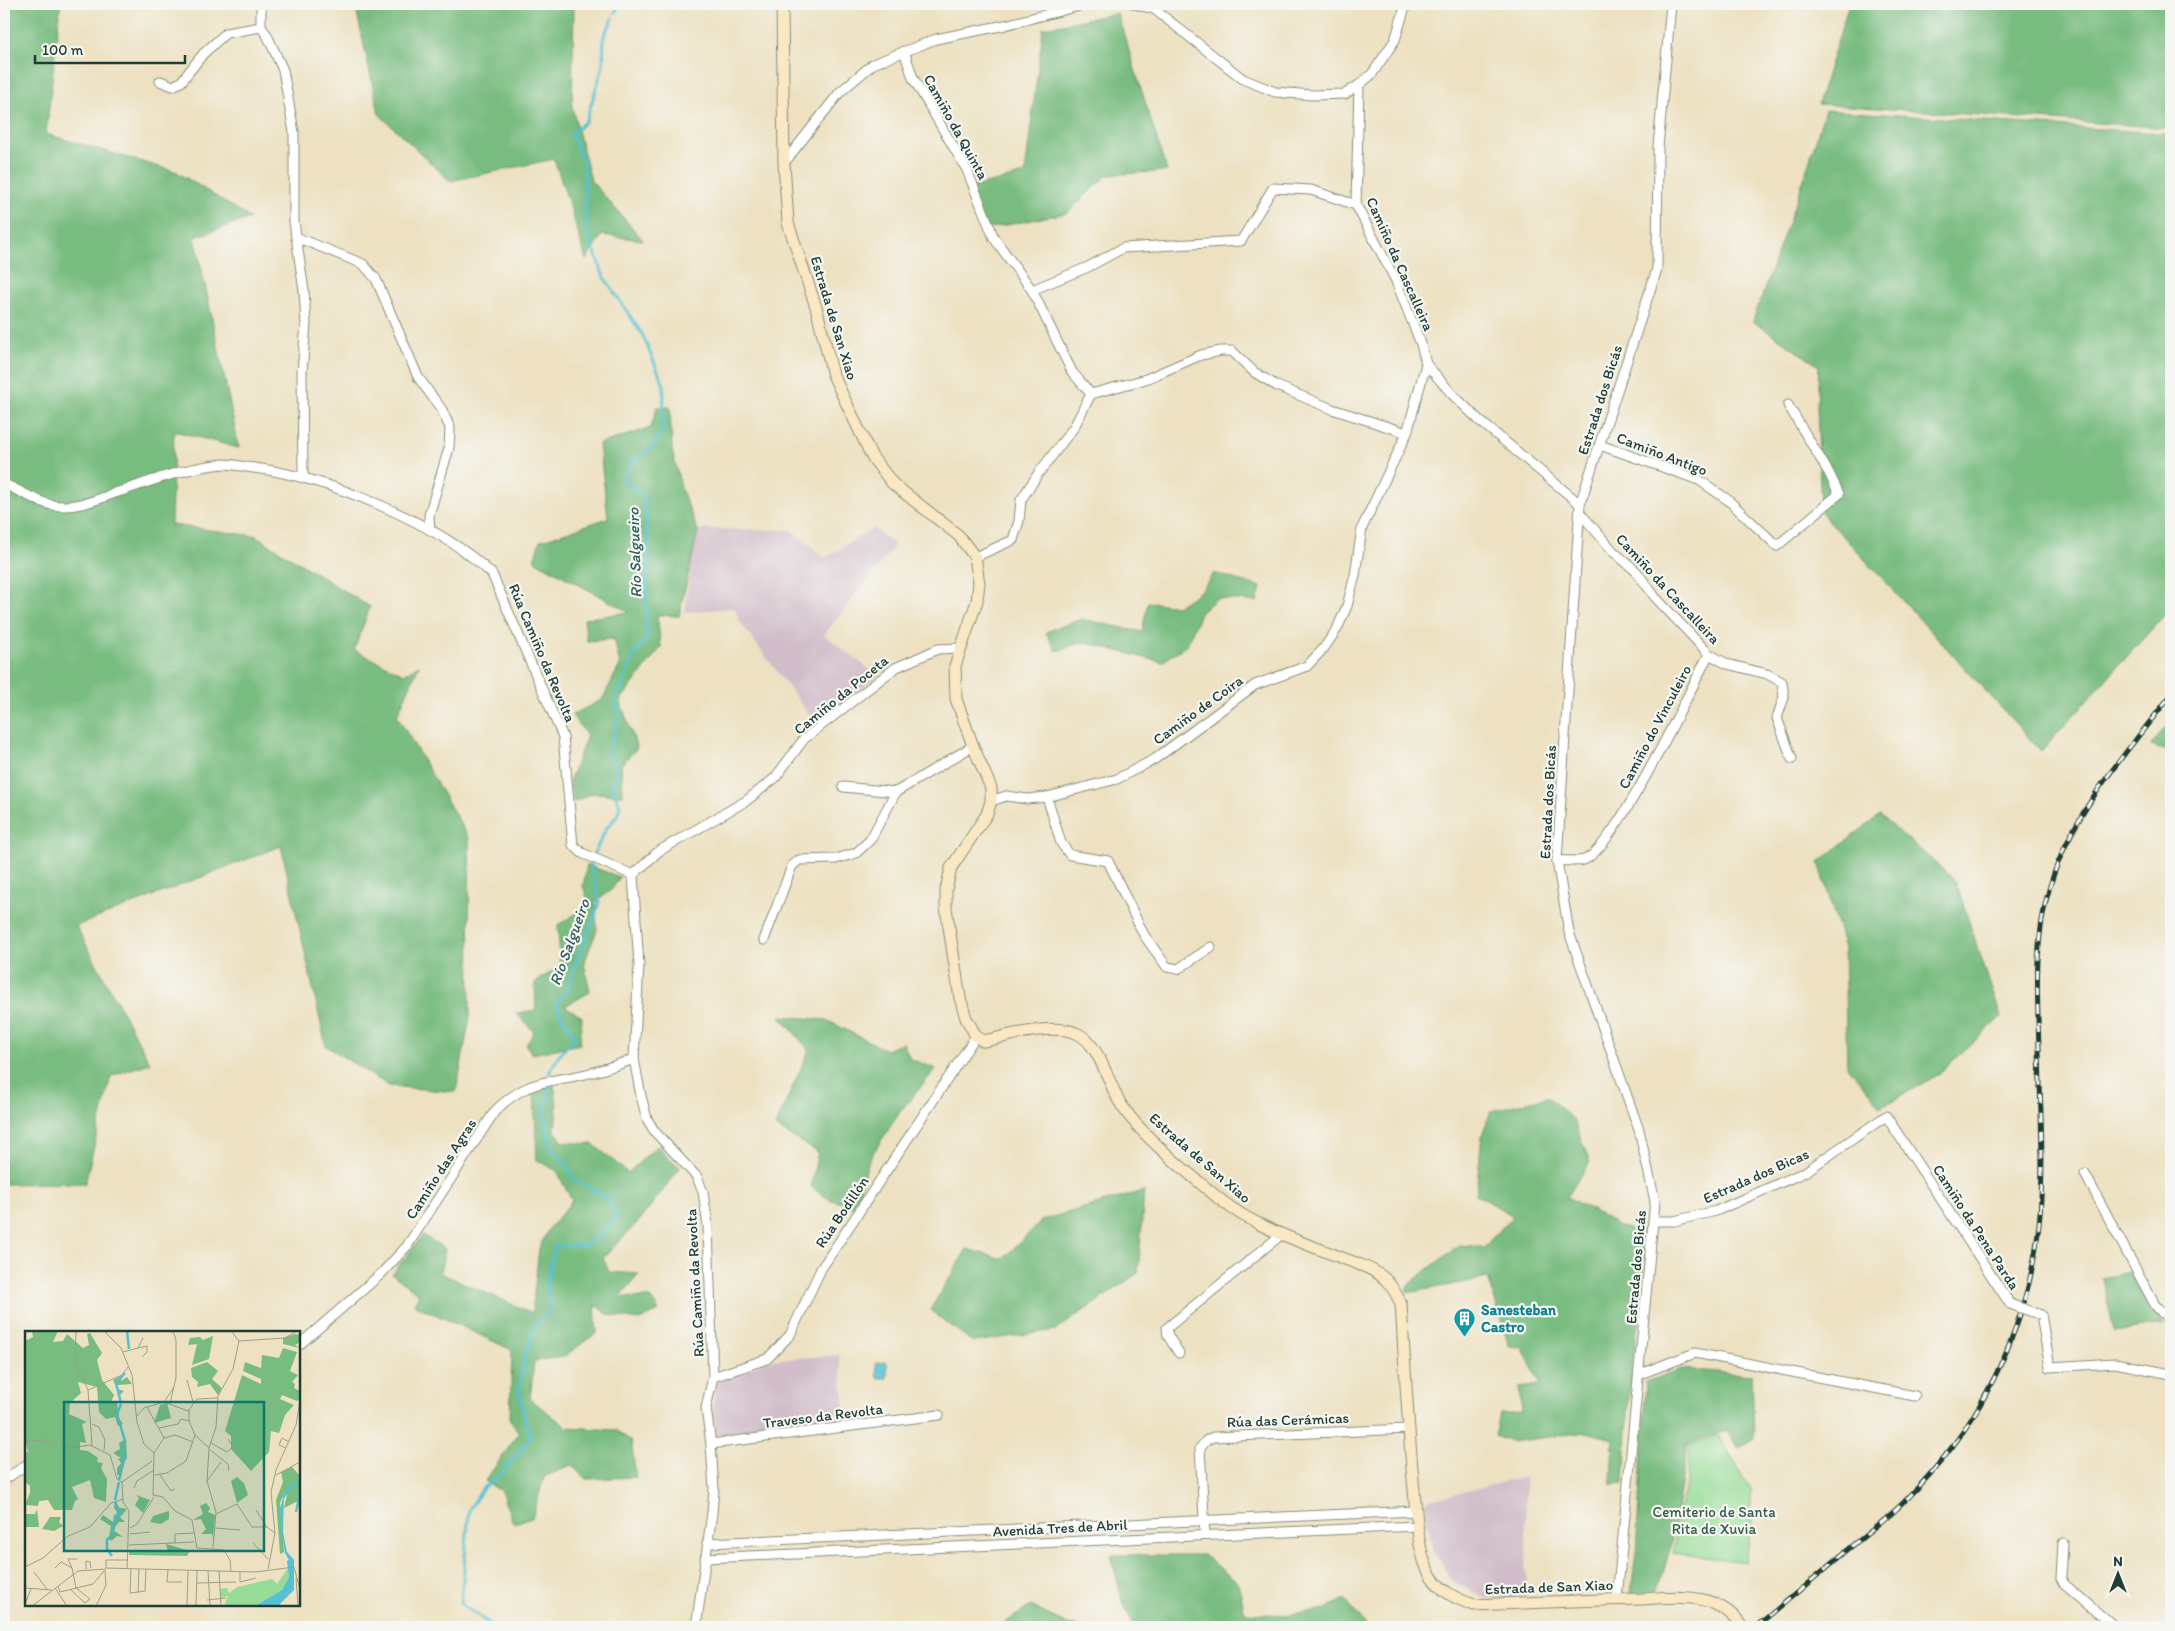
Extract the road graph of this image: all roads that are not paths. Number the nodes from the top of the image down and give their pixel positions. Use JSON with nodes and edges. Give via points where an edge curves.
{"nodes":[{"id":1,"x":261,"y":4,"type":"edge"},
{"id":2,"x":782,"y":4,"type":"edge"},
{"id":3,"x":1087,"y":4,"type":"edge"},
{"id":4,"x":1134,"y":4,"type":"edge"},
{"id":5,"x":1406,"y":4,"type":"edge"},
{"id":6,"x":1671,"y":4,"type":"edge"},
{"id":7,"x":1154,"y":6,"type":"edge"},
{"id":8,"x":261,"y":27,"type":"junction"},
{"id":9,"x":904,"y":51,"type":"junction"},
{"id":10,"x":160,"y":81,"type":"dead end"},
{"id":11,"x":1359,"y":86,"type":"junction"},
{"id":12,"x":784,"y":163,"type":"junction"},
{"id":13,"x":1356,"y":205,"type":"junction"},
{"id":14,"x":296,"y":237,"type":"junction"},
{"id":15,"x":1032,"y":290,"type":"junction"},
{"id":16,"x":1426,"y":364,"type":"junction"},
{"id":17,"x":1092,"y":394,"type":"junction"},
{"id":18,"x":1788,"y":404,"type":"dead end"},
{"id":19,"x":1407,"y":433,"type":"junction"},
{"id":20,"x":1600,"y":445,"type":"junction"},
{"id":21,"x":303,"y":476,"type":"junction"},
{"id":22,"x":4,"y":484,"type":"edge"},
{"id":23,"x":1580,"y":504,"type":"junction"},
{"id":24,"x":1581,"y":514,"type":"junction"},
{"id":25,"x":430,"y":530,"type":"junction"},
{"id":26,"x":975,"y":557,"type":"junction"},
{"id":27,"x":960,"y":648,"type":"junction"},
{"id":28,"x":1709,"y":654,"type":"junction"},
{"id":29,"x":973,"y":746,"type":"junction"},
{"id":30,"x":1792,"y":759,"type":"dead end"},
{"id":31,"x":843,"y":787,"type":"dead end"},
{"id":32,"x":896,"y":792,"type":"junction"},
{"id":33,"x":1047,"y":797,"type":"junction"},
{"id":34,"x":991,"y":801,"type":"junction"},
{"id":35,"x":1557,"y":861,"type":"junction"},
{"id":36,"x":633,"y":875,"type":"junction"},
{"id":37,"x":764,"y":940,"type":"dead end"},
{"id":38,"x":1211,"y":947,"type":"dead end"},
{"id":39,"x":976,"y":1036,"type":"junction"},
{"id":40,"x":634,"y":1059,"type":"junction"},
{"id":41,"x":1886,"y":1116,"type":"joint"},
{"id":42,"x":2086,"y":1174,"type":"dead end"},
{"id":43,"x":1653,"y":1221,"type":"junction"},
{"id":44,"x":1282,"y":1234,"type":"junction"},
{"id":45,"x":2171,"y":1323,"type":"edge"},
{"id":46,"x":300,"y":1344,"type":"edge"},
{"id":47,"x":1178,"y":1353,"type":"dead end"},
{"id":48,"x":1640,"y":1374,"type":"junction"},
{"id":49,"x":2171,"y":1374,"type":"edge"},
{"id":50,"x":713,"y":1377,"type":"junction"},
{"id":51,"x":1914,"y":1396,"type":"dead end"},
{"id":52,"x":939,"y":1414,"type":"dead end"},
{"id":53,"x":1408,"y":1429,"type":"junction"},
{"id":54,"x":711,"y":1444,"type":"junction"},
{"id":55,"x":25,"y":1466,"type":"edge"},
{"id":56,"x":4,"y":1480,"type":"edge"},
{"id":57,"x":1416,"y":1510,"type":"junction"},
{"id":58,"x":1203,"y":1520,"type":"junction"},
{"id":59,"x":1417,"y":1526,"type":"junction"},
{"id":60,"x":1205,"y":1535,"type":"junction"},
{"id":61,"x":2063,"y":1542,"type":"dead end"},
{"id":62,"x":707,"y":1543,"type":"junction"},
{"id":63,"x":705,"y":1558,"type":"junction"},
{"id":64,"x":1618,"y":1599,"type":"junction"},
{"id":65,"x":696,"y":1627,"type":"edge"},
{"id":66,"x":1743,"y":1627,"type":"edge"},
{"id":67,"x":2114,"y":1627,"type":"edge"}],
"edges":[{"from":1,"to":8,"type":"street"},
{"from":2,"to":12,"type":"street","name":"Estrada de San Xiao"},
{"from":3,"to":9,"type":"street","via":[[1005,26],[936,39]]},
{"from":4,"to":7,"type":"street"},
{"from":5,"to":11,"type":"street","via":[[1396,40],[1372,74]]},
{"from":6,"to":20,"type":"street","name":"Estrada dos Bicás","via":[[1658,147],[1658,269]]},
{"from":7,"to":11,"type":"street","via":[[1243,79],[1275,92],[1312,96],[1344,94]]},
{"from":8,"to":10,"type":"street","via":[[226,33],[203,54],[181,82],[173,86]]},
{"from":8,"to":14,"type":"street","via":[[268,35],[283,70],[294,132]]},
{"from":9,"to":12,"type":"street","via":[[873,64],[840,92]]},
{"from":9,"to":15,"type":"street","name":"Camiño da Quinta","via":[[913,78],[967,170],[994,238]]},
{"from":11,"to":13,"type":"street","name":"Camiño da Cascalleira"},
{"from":12,"to":26,"type":"street","name":"Estrada de San Xiao","via":[[788,222],[816,307],[833,374],[872,457],[893,484],[958,535]]},
{"from":13,"to":15,"type":"street","via":[[1311,190],[1273,188],[1241,240],[1123,248],[1088,267]]},
{"from":13,"to":16,"type":"street","name":"Camiño da Cascalleira","via":[[1396,281]]},
{"from":14,"to":21,"type":"street","via":[[306,324],[302,372]]},
{"from":14,"to":25,"type":"street","via":[[363,264],[376,279],[418,377],[442,410],[450,428],[450,448],[429,515]]},
{"from":15,"to":17,"type":"street","name":"Camiño da Quinta","via":[[1072,372]]},
{"from":16,"to":19,"type":"street","name":"Camiño de Coira"},
{"from":16,"to":23,"type":"street","name":"Camiño da Cascalleira","via":[[1480,421]]},
{"from":17,"to":19,"type":"street","via":[[1146,379],[1201,355],[1232,351],[1254,372],[1277,386],[1332,409]]},
{"from":17,"to":26,"type":"street","via":[[1074,427],[1021,500],[1013,540]]},
{"from":18,"to":20,"type":"street","name":"Camiño Antigo","via":[[1839,494],[1777,546],[1728,500],[1699,480]]},
{"from":19,"to":33,"type":"street","name":"Camiño de Coira","via":[[1362,528],[1347,606],[1337,629],[1307,666],[1255,686],[1155,759],[1117,779]]},
{"from":20,"to":23,"type":"street","name":"Estrada dos Bicás"},
{"from":21,"to":22,"type":"street","name":"Rúa Camiño da Revolta","via":[[226,464],[192,469],[86,504],[64,506],[50,505]]},
{"from":21,"to":25,"type":"street","name":"Rúa Camiño da Revolta","via":[[380,505]]},
{"from":23,"to":24,"type":"street","name":"Estrada dos Bicás"},
{"from":24,"to":28,"type":"street","name":"Camiño da Cascalleira"},
{"from":24,"to":35,"type":"street","name":"Estrada dos Bicás"},
{"from":25,"to":36,"type":"street","name":"Rúa Camiño da Revolta","via":[[480,562],[492,574],[508,608],[563,737],[573,845],[582,853]]},
{"from":26,"to":27,"type":"street","name":"Estrada de San Xiao","via":[[979,583],[977,602]]},
{"from":27,"to":29,"type":"street","name":"Estrada de San Xiao","via":[[955,666],[956,700]]},
{"from":27,"to":36,"type":"street","name":"Camiño da Poceta","via":[[938,649],[895,668],[804,739],[775,778],[746,801],[659,851]]},
{"from":28,"to":30,"type":"street","name":"Camiño da Cascalleira","via":[[1727,664],[1767,674],[1782,682],[1784,697],[1777,718]]},
{"from":28,"to":35,"type":"street","name":"Camiño do Vinculeiro","via":[[1655,762],[1601,848],[1585,860]]},
{"from":29,"to":32,"type":"street"},
{"from":29,"to":34,"type":"street","name":"Estrada de San Xiao","via":[[992,788]]},
{"from":31,"to":32,"type":"street"},
{"from":32,"to":37,"type":"street","via":[[870,840],[856,853],[836,859],[800,860],[792,866]]},
{"from":33,"to":34,"type":"street","name":"Camiño de Coira","via":[[1006,796]]},
{"from":33,"to":38,"type":"street","via":[[1061,843],[1070,855],[1108,860],[1144,935],[1167,966],[1178,969]]},
{"from":34,"to":39,"type":"street","via":[[987,814],[952,868],[946,890],[960,998]]},
{"from":35,"to":43,"type":"street","name":"Estrada dos Bicás","via":[[1569,932],[1639,1130],[1655,1201]]},
{"from":36,"to":40,"type":"street","name":"Rúa Camiño da Revolta","via":[[639,965]]},
{"from":39,"to":44,"type":"street","name":"Estrada de San Xiao","via":[[982,1041],[1053,1029],[1077,1033],[1094,1049],[1120,1103],[1141,1130],[1237,1213]]},
{"from":39,"to":50,"type":"street","name":"Rúa Bodillón","via":[[821,1270],[790,1335],[767,1359]]},
{"from":40,"to":46,"type":"street","name":"Camiño das Agras","via":[[590,1073],[536,1083],[509,1097],[495,1111],[407,1246],[381,1274]]},
{"from":40,"to":50,"type":"street","name":"Rúa Camiño da Revolta","via":[[647,1119],[697,1177],[703,1192],[708,1226]]},
{"from":41,"to":43,"type":"street","name":"Estrada dos Bicas","via":[[1806,1172],[1716,1212],[1674,1222]]},
{"from":41,"to":49,"type":"street","name":"Camiño da Pena Parda","bridge":true,"via":[[2010,1304],[2041,1315],[2050,1367],[2115,1363]]},
{"from":42,"to":45,"type":"street","via":[[2156,1305]]},
{"from":43,"to":48,"type":"street","name":"Estrada dos Bicás"},
{"from":44,"to":47,"type":"street","via":[[1167,1328]]},
{"from":44,"to":53,"type":"street","name":"Estrada de San Xiao","via":[[1364,1267],[1384,1278],[1394,1290],[1401,1304]]},
{"from":48,"to":51,"type":"street","via":[[1695,1354]]},
{"from":48,"to":64,"type":"street","name":"Estrada dos Bicás"},
{"from":50,"to":54,"type":"street","name":"Rúa Camiño da Revolta","via":[[706,1408]]},
{"from":52,"to":54,"type":"street","name":"Traveso da Revolta"},
{"from":53,"to":57,"type":"street","name":"Estrada de San Xiao"},
{"from":53,"to":58,"type":"street","name":"Rúa das Cerámicas","via":[[1220,1436],[1207,1440],[1200,1448]]},
{"from":54,"to":62,"type":"street","name":"Rúa Camiño da Revolta","via":[[714,1489]]},
{"from":55,"to":56,"type":"street"},
{"from":57,"to":58,"type":"street","name":"Avenida Tres de Abril"},
{"from":57,"to":59,"type":"street","name":"Estrada de San Xiao"},
{"from":58,"to":60,"type":"street","name":"Rúa das Cerámicas"},
{"from":58,"to":62,"type":"street","name":"Avenida Tres de Abril"},
{"from":59,"to":60,"type":"street","name":"Avenida Tres de Abril"},
{"from":59,"to":64,"type":"street","name":"Estrada de San Xiao","via":[[1430,1574],[1442,1590],[1456,1599],[1474,1605]]},
{"from":60,"to":63,"type":"street","name":"Avenida Tres de Abril"},
{"from":61,"to":67,"type":"street","via":[[2061,1578],[2064,1584]]},
{"from":62,"to":63,"type":"street","name":"Rúa Camiño da Revolta"},
{"from":63,"to":65,"type":"street","name":"Rúa Camiño da Revolta"},
{"from":64,"to":66,"type":"street","name":"Estrada de San Xiao","via":[[1705,1600],[1723,1607]]}]}
